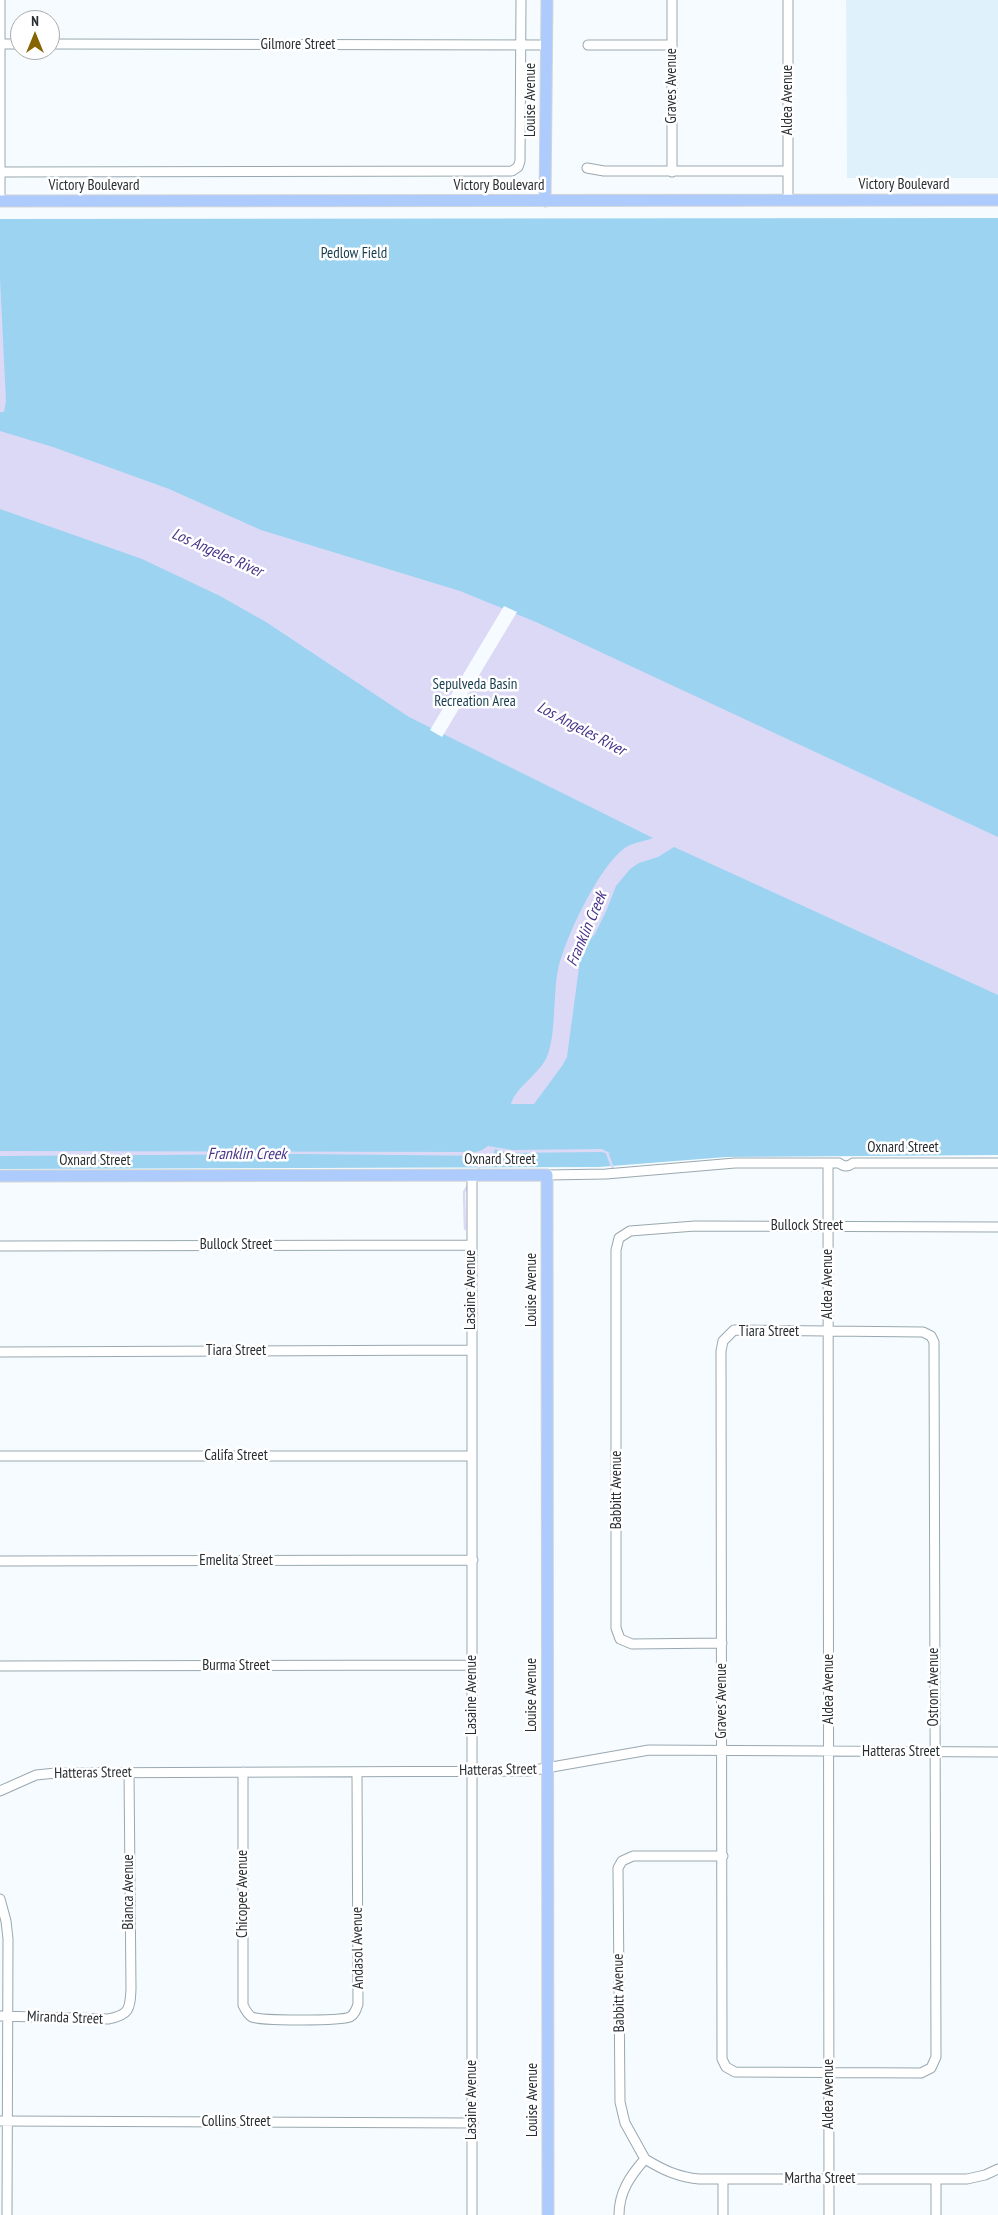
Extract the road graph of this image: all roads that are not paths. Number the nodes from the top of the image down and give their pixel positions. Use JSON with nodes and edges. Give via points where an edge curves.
{"nodes":[{"id":1,"x":0,"y":0,"type":"edge"},
{"id":2,"x":521,"y":0,"type":"edge"},
{"id":3,"x":546,"y":0,"type":"edge"},
{"id":4,"x":672,"y":0,"type":"edge"},
{"id":5,"x":788,"y":0,"type":"edge"},
{"id":6,"x":0,"y":44,"type":"edge"},
{"id":7,"x":60,"y":44,"type":"edge"},
{"id":8,"x":672,"y":44,"type":"junction"},
{"id":9,"x":588,"y":45,"type":"dead end"},
{"id":10,"x":521,"y":46,"type":"junction"},
{"id":11,"x":546,"y":46,"type":"junction"},
{"id":12,"x":518,"y":168,"type":"joint"},
{"id":13,"x":587,"y":168,"type":"dead end"},
{"id":14,"x":788,"y":171,"type":"junction"},
{"id":15,"x":0,"y":172,"type":"edge"},
{"id":16,"x":672,"y":172,"type":"junction"},
{"id":17,"x":788,"y":200,"type":"junction"},
{"id":18,"x":998,"y":200,"type":"edge"},
{"id":19,"x":0,"y":201,"type":"edge"},
{"id":20,"x":545,"y":201,"type":"junction"},
{"id":21,"x":828,"y":1163,"type":"junction"},
{"id":22,"x":998,"y":1163,"type":"edge"},
{"id":23,"x":472,"y":1175,"type":"junction"},
{"id":24,"x":547,"y":1175,"type":"junction"},
{"id":25,"x":0,"y":1176,"type":"edge"},
{"id":26,"x":828,"y":1226,"type":"junction"},
{"id":27,"x":998,"y":1227,"type":"edge"},
{"id":28,"x":619,"y":1238,"type":"joint"},
{"id":29,"x":471,"y":1245,"type":"junction"},
{"id":30,"x":0,"y":1246,"type":"edge"},
{"id":31,"x":828,"y":1332,"type":"junction"},
{"id":32,"x":727,"y":1335,"type":"joint"},
{"id":33,"x":931,"y":1336,"type":"joint"},
{"id":34,"x":472,"y":1350,"type":"junction"},
{"id":35,"x":0,"y":1352,"type":"edge"},
{"id":36,"x":0,"y":1456,"type":"edge"},
{"id":37,"x":472,"y":1456,"type":"junction"},
{"id":38,"x":473,"y":1560,"type":"junction"},
{"id":39,"x":0,"y":1561,"type":"edge"},
{"id":40,"x":722,"y":1644,"type":"junction"},
{"id":41,"x":472,"y":1665,"type":"junction"},
{"id":42,"x":0,"y":1666,"type":"edge"},
{"id":43,"x":722,"y":1750,"type":"junction"},
{"id":44,"x":829,"y":1751,"type":"junction"},
{"id":45,"x":934,"y":1752,"type":"junction"},
{"id":46,"x":998,"y":1752,"type":"edge"},
{"id":47,"x":548,"y":1769,"type":"junction"},
{"id":48,"x":472,"y":1771,"type":"junction"},
{"id":49,"x":129,"y":1772,"type":"junction"},
{"id":50,"x":243,"y":1772,"type":"junction"},
{"id":51,"x":357,"y":1772,"type":"junction"},
{"id":52,"x":0,"y":1790,"type":"edge"},
{"id":53,"x":723,"y":1856,"type":"junction"},
{"id":54,"x":0,"y":1899,"type":"edge"},
{"id":55,"x":128,"y":2011,"type":"joint"},
{"id":56,"x":248,"y":2014,"type":"joint"},
{"id":57,"x":4,"y":2016,"type":"edge"},
{"id":58,"x":829,"y":2072,"type":"junction"},
{"id":59,"x":4,"y":2121,"type":"edge"},
{"id":60,"x":472,"y":2123,"type":"junction"},
{"id":61,"x":645,"y":2160,"type":"junction"},
{"id":62,"x":998,"y":2169,"type":"edge"},
{"id":63,"x":722,"y":2179,"type":"junction"},
{"id":64,"x":829,"y":2179,"type":"junction"},
{"id":65,"x":936,"y":2180,"type":"junction"},
{"id":66,"x":7,"y":2215,"type":"edge"},
{"id":67,"x":472,"y":2215,"type":"edge"},
{"id":68,"x":548,"y":2215,"type":"edge"},
{"id":69,"x":619,"y":2215,"type":"edge"},
{"id":70,"x":723,"y":2215,"type":"edge"},
{"id":71,"x":829,"y":2215,"type":"edge"},
{"id":72,"x":936,"y":2215,"type":"edge"}],
"edges":[{"from":1,"to":6,"type":"street"},
{"from":2,"to":10,"type":"street","name":"Louise Avenue"},
{"from":3,"to":11,"type":"main road","name":"Louise Avenue"},
{"from":4,"to":8,"type":"street","name":"Graves Avenue"},
{"from":5,"to":14,"type":"street","name":"Aldea Avenue"},
{"from":6,"to":15,"type":"street"},
{"from":7,"to":10,"type":"street","name":"Gilmore Street"},
{"from":8,"to":9,"type":"street"},
{"from":8,"to":16,"type":"street","name":"Graves Avenue"},
{"from":10,"to":11,"type":"street","name":"Gilmore Street"},
{"from":10,"to":12,"type":"street","name":"Louise Avenue"},
{"from":11,"to":20,"type":"main road","name":"Louise Avenue"},
{"from":12,"to":15,"type":"street","name":"Victory Boulevard","via":[[512,171]]},
{"from":13,"to":16,"type":"street"},
{"from":14,"to":16,"type":"street"},
{"from":14,"to":17,"type":"street","name":"Aldea Avenue"},
{"from":15,"to":19,"type":"street"},
{"from":17,"to":18,"type":"main road","name":"Victory Boulevard"},
{"from":17,"to":20,"type":"main road","name":"Victory Boulevard"},
{"from":19,"to":20,"type":"main road","name":"Victory Boulevard"},
{"from":21,"to":22,"type":"street","name":"Oxnard Street","via":[[849,1166],[853,1163]]},
{"from":21,"to":24,"type":"street","name":"Oxnard Street","via":[[735,1163],[606,1174]]},
{"from":21,"to":26,"type":"street","name":"Aldea Avenue"},
{"from":23,"to":24,"type":"main road","name":"Oxnard Street"},
{"from":23,"to":25,"type":"main road","name":"Oxnard Street"},
{"from":23,"to":29,"type":"street","name":"Lasaine Avenue"},
{"from":24,"to":47,"type":"main road","name":"Louise Avenue"},
{"from":26,"to":27,"type":"street","name":"Bullock Street"},
{"from":26,"to":28,"type":"street","name":"Bullock Street","via":[[695,1226],[630,1231]]},
{"from":26,"to":31,"type":"street","name":"Aldea Avenue"},
{"from":28,"to":40,"type":"street","name":"Babbitt Avenue","via":[[616,1250],[616,1628],[620,1638],[632,1644]]},
{"from":29,"to":30,"type":"street","name":"Bullock Street"},
{"from":29,"to":34,"type":"street","name":"Lasaine Avenue"},
{"from":31,"to":32,"type":"street","name":"Tiara Street","via":[[734,1330]]},
{"from":31,"to":33,"type":"street","name":"Tiara Street","via":[[923,1332]]},
{"from":31,"to":44,"type":"street","name":"Aldea Avenue"},
{"from":32,"to":40,"type":"street","name":"Graves Avenue","via":[[721,1351]]},
{"from":33,"to":45,"type":"street","name":"Ostrom Avenue","via":[[935,1350]]},
{"from":34,"to":35,"type":"street","name":"Tiara Street"},
{"from":34,"to":37,"type":"street","name":"Lasaine Avenue"},
{"from":36,"to":37,"type":"street","name":"Califa Street"},
{"from":37,"to":38,"type":"street","name":"Lasaine Avenue"},
{"from":38,"to":39,"type":"street","name":"Emelita Street"},
{"from":38,"to":41,"type":"street","name":"Lasaine Avenue"},
{"from":40,"to":43,"type":"street","name":"Graves Avenue"},
{"from":41,"to":42,"type":"street","name":"Burma Street"},
{"from":41,"to":48,"type":"street","name":"Lasaine Avenue"},
{"from":43,"to":44,"type":"street","name":"Hatteras Street"},
{"from":43,"to":47,"type":"street","name":"Hatteras Street","via":[[636,1751]]},
{"from":43,"to":53,"type":"street","name":"Graves Avenue"},
{"from":44,"to":45,"type":"street","name":"Hatteras Street"},
{"from":44,"to":58,"type":"street","name":"Aldea Avenue"},
{"from":45,"to":46,"type":"street","name":"Hatteras Street"},
{"from":45,"to":58,"type":"street","name":"Ostrom Avenue","via":[[936,2058],[931,2068],[921,2073]]},
{"from":47,"to":48,"type":"street","name":"Hatteras Street"},
{"from":47,"to":68,"type":"main road","name":"Louise Avenue"},
{"from":48,"to":51,"type":"street","name":"Hatteras Street"},
{"from":48,"to":60,"type":"street","name":"Lasaine Avenue"},
{"from":49,"to":50,"type":"street","name":"Hatteras Street"},
{"from":49,"to":52,"type":"street","name":"Hatteras Street","via":[[36,1775]]},
{"from":49,"to":55,"type":"street","name":"Bianca Avenue","via":[[131,1989]]},
{"from":50,"to":51,"type":"street","name":"Hatteras Street"},
{"from":50,"to":56,"type":"street","name":"Chicopee Avenue","via":[[242,1994]]},
{"from":51,"to":56,"type":"street","name":"Andasol Avenue","via":[[359,1998],[355,2013],[332,2020],[262,2020]]},
{"from":53,"to":58,"type":"street","name":"Graves Avenue","via":[[722,2058],[726,2067],[735,2072]]},
{"from":53,"to":61,"type":"street","name":"Babbitt Avenue","via":[[633,1856],[622,1861],[618,1868],[620,2102],[626,2123]]},
{"from":54,"to":57,"type":"street","via":[[8,1939]]},
{"from":55,"to":57,"type":"street","name":"Miranda Street","via":[[108,2020]]},
{"from":57,"to":59,"type":"street"},
{"from":58,"to":64,"type":"street","name":"Aldea Avenue"},
{"from":59,"to":60,"type":"street","name":"Collins Street"},
{"from":59,"to":66,"type":"street"},
{"from":60,"to":67,"type":"street","name":"Lasaine Avenue"},
{"from":61,"to":63,"type":"street","name":"Martha Street","via":[[683,2177]]},
{"from":61,"to":69,"type":"street","via":[[623,2190]]},
{"from":62,"to":65,"type":"street","name":"Martha Street","via":[[967,2179]]},
{"from":63,"to":64,"type":"street","name":"Martha Street"},
{"from":63,"to":70,"type":"street"},
{"from":64,"to":65,"type":"street","name":"Martha Street"},
{"from":64,"to":71,"type":"street","name":"Aldea Avenue"},
{"from":65,"to":72,"type":"street"}]}
